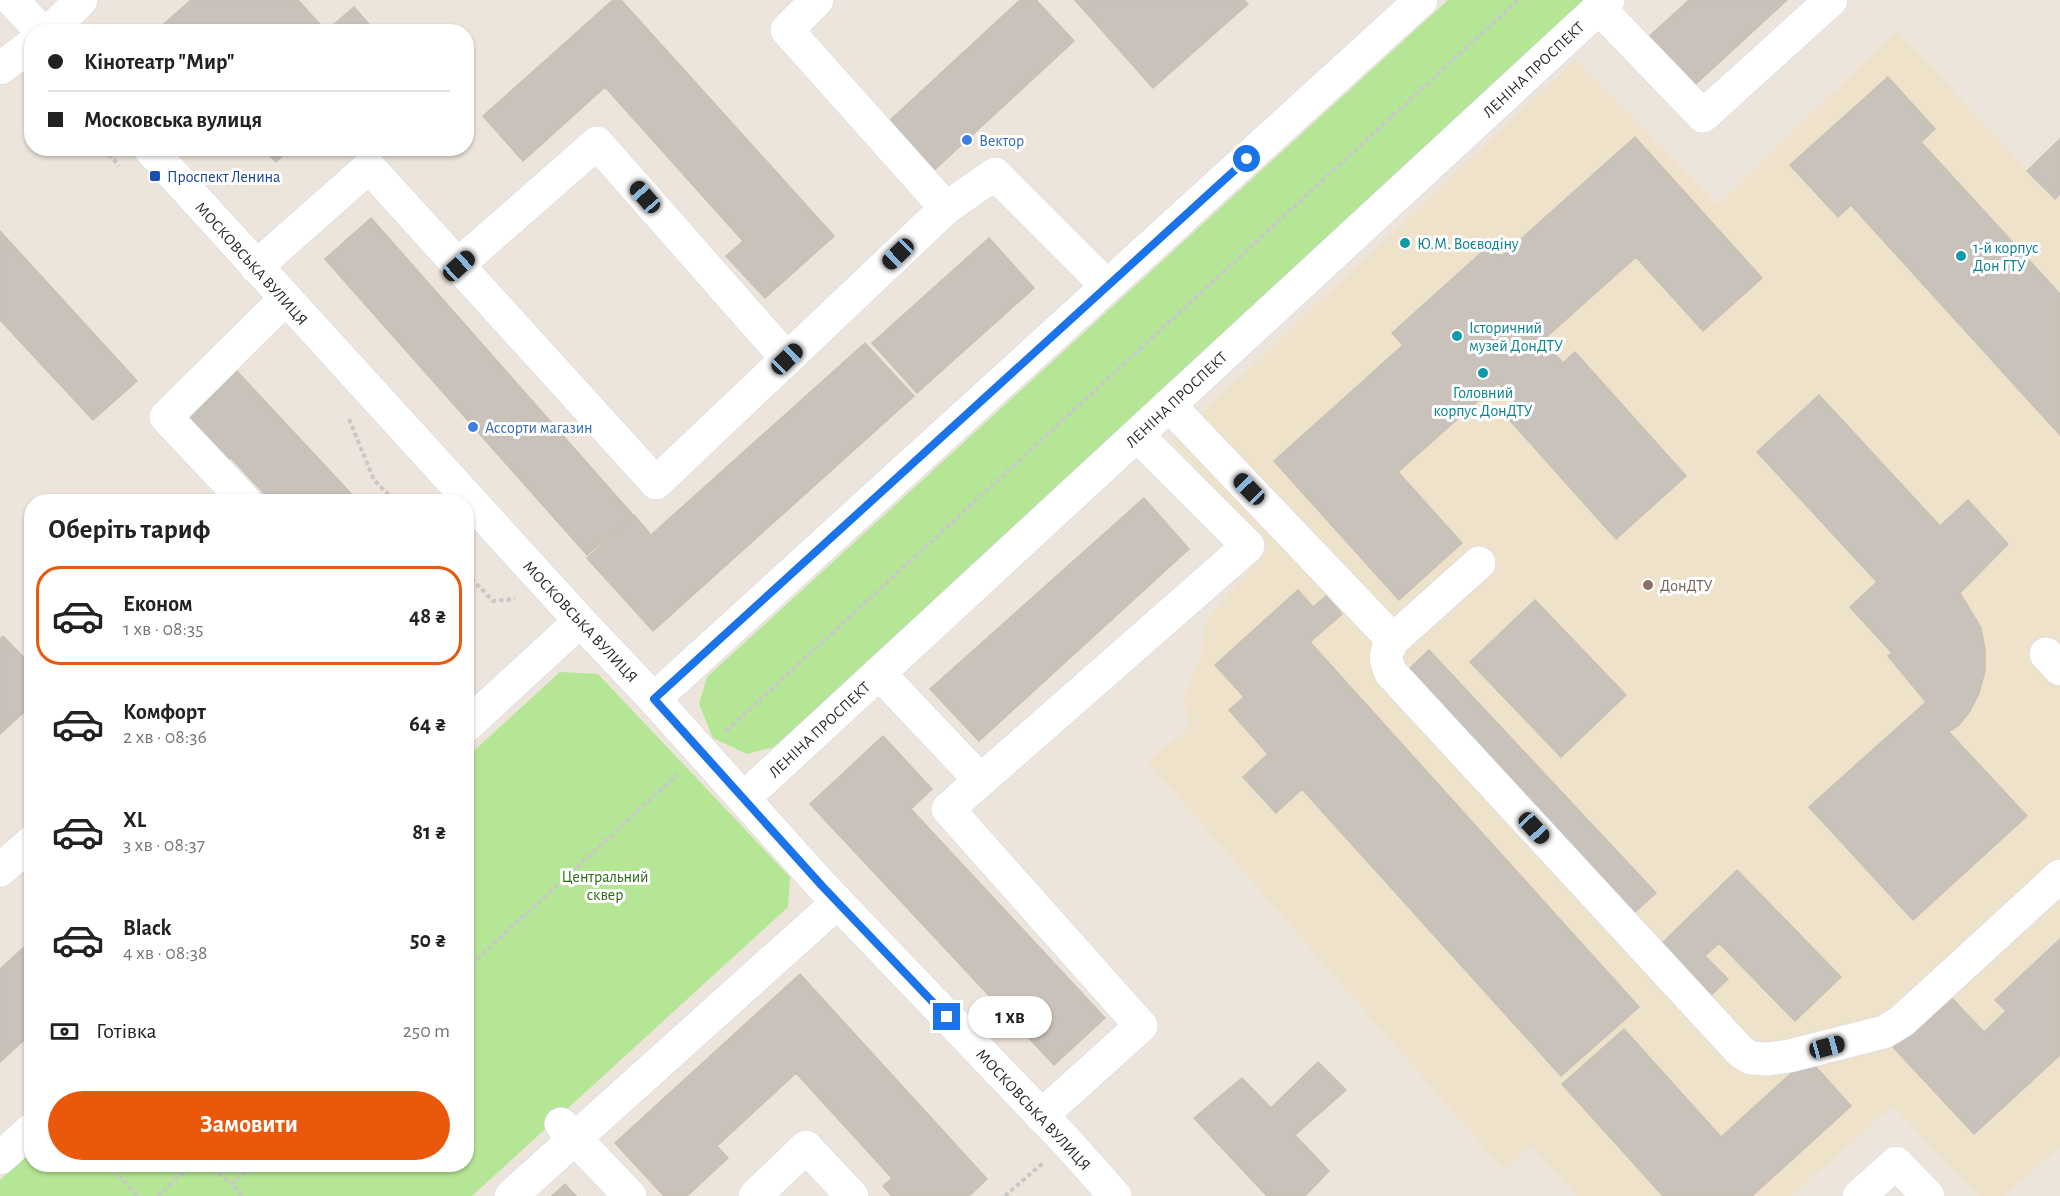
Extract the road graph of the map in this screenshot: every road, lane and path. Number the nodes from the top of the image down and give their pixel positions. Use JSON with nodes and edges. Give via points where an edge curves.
{"nodes":[{"id":1,"x":12,"y":0,"type":"edge"},
{"id":2,"x":81,"y":0,"type":"edge"},
{"id":3,"x":817,"y":0,"type":"edge"},
{"id":4,"x":1421,"y":0,"type":"edge"},
{"id":5,"x":1518,"y":0,"type":"edge"},
{"id":6,"x":1832,"y":0,"type":"edge"},
{"id":7,"x":1603,"y":4,"type":"edge"},
{"id":8,"x":34,"y":24,"type":"edge"},
{"id":9,"x":57,"y":24,"type":"edge"},
{"id":10,"x":24,"y":51,"type":"edge"},
{"id":11,"x":0,"y":68,"type":"edge"},
{"id":12,"x":155,"y":156,"type":"edge"},
{"id":13,"x":946,"y":208,"type":"junction"},
{"id":14,"x":459,"y":266,"type":"junction"},
{"id":15,"x":256,"y":267,"type":"junction"},
{"id":16,"x":1107,"y":286,"type":"junction"},
{"id":17,"x":285,"y":299,"type":"junction"},
{"id":18,"x":787,"y":359,"type":"junction"},
{"id":19,"x":1169,"y":405,"type":"junction"},
{"id":20,"x":1137,"y":435,"type":"junction"},
{"id":21,"x":238,"y":494,"type":"edge"},
{"id":22,"x":464,"y":494,"type":"edge"},
{"id":23,"x":474,"y":505,"type":"edge"},
{"id":24,"x":1479,"y":563,"type":"dead end"},
{"id":25,"x":474,"y":581,"type":"edge"},
{"id":26,"x":525,"y":598,"type":"dead end"},
{"id":27,"x":580,"y":621,"type":"junction"},
{"id":28,"x":1393,"y":640,"type":"junction"},
{"id":29,"x":879,"y":673,"type":"junction"},
{"id":30,"x":654,"y":699,"type":"junction"},
{"id":31,"x":474,"y":719,"type":"edge"},
{"id":32,"x":702,"y":752,"type":"junction"},
{"id":33,"x":981,"y":780,"type":"junction"},
{"id":34,"x":744,"y":798,"type":"junction"},
{"id":35,"x":24,"y":849,"type":"edge"},
{"id":36,"x":0,"y":870,"type":"edge"},
{"id":37,"x":2060,"y":876,"type":"edge"},
{"id":38,"x":838,"y":902,"type":"junction"},
{"id":39,"x":474,"y":962,"type":"edge"},
{"id":40,"x":1041,"y":1116,"type":"junction"},
{"id":41,"x":568,"y":1131,"type":"junction"},
{"id":42,"x":24,"y":1136,"type":"edge"},
{"id":43,"x":1067,"y":1142,"type":"junction"},
{"id":44,"x":0,"y":1158,"type":"edge"},
{"id":45,"x":116,"y":1172,"type":"edge"},
{"id":46,"x":184,"y":1172,"type":"edge"},
{"id":47,"x":217,"y":1172,"type":"edge"},
{"id":48,"x":245,"y":1172,"type":"edge"},
{"id":49,"x":232,"y":1184,"type":"junction"},
{"id":50,"x":137,"y":1196,"type":"edge"},
{"id":51,"x":158,"y":1196,"type":"edge"},
{"id":52,"x":242,"y":1196,"type":"edge"},
{"id":53,"x":511,"y":1196,"type":"edge"},
{"id":54,"x":630,"y":1196,"type":"edge"},
{"id":55,"x":755,"y":1196,"type":"edge"},
{"id":56,"x":852,"y":1196,"type":"edge"},
{"id":57,"x":1005,"y":1196,"type":"edge"},
{"id":58,"x":1115,"y":1196,"type":"edge"},
{"id":59,"x":1859,"y":1196,"type":"edge"},
{"id":60,"x":1928,"y":1196,"type":"edge"}],
"edges":[{"from":1,"to":8,"type":"street"},
{"from":2,"to":9,"type":"street"},
{"from":3,"to":13,"type":"street","via":[[787,30]]},
{"from":4,"to":16,"type":"street"},
{"from":5,"to":32,"type":"path"},
{"from":6,"to":7,"type":"street","via":[[1703,116]]},
{"from":7,"to":19,"type":"street","name":"ЛЕНІНА ПРОСПЕКТ"},
{"from":10,"to":11,"type":"street"},
{"from":12,"to":15,"type":"street","name":"МОСКОВСЬКА ВУЛИЦЯ"},
{"from":13,"to":16,"type":"street","via":[[995,174]]},
{"from":13,"to":18,"type":"street"},
{"from":14,"to":15,"type":"street","via":[[369,167]]},
{"from":14,"to":18,"type":"street","via":[[597,143]]},
{"from":14,"to":18,"type":"street","via":[[656,483]]},
{"from":15,"to":17,"type":"street","name":"МОСКОВСЬКА ВУЛИЦЯ"},
{"from":16,"to":30,"type":"street"},
{"from":17,"to":21,"type":"street","via":[[166,417]]},
{"from":17,"to":22,"type":"street","name":"МОСКОВСЬКА ВУЛИЦЯ"},
{"from":19,"to":20,"type":"street","name":"ЛЕНІНА ПРОСПЕКТ"},
{"from":19,"to":28,"type":"street"},
{"from":20,"to":29,"type":"street","name":"ЛЕНІНА ПРОСПЕКТ"},
{"from":20,"to":33,"type":"street","via":[[1248,546]]},
{"from":23,"to":27,"type":"street","name":"МОСКОВСЬКА ВУЛИЦЯ"},
{"from":24,"to":28,"type":"street"},
{"from":25,"to":26,"type":"path","via":[[493,601]]},
{"from":27,"to":30,"type":"street","name":"МОСКОВСЬКА ВУЛИЦЯ"},
{"from":27,"to":31,"type":"street"},
{"from":28,"to":37,"type":"street","via":[[1385,661],[1391,673],[1741,1052],[1751,1058],[1789,1056],[1884,1032],[1902,1021]]},
{"from":29,"to":33,"type":"street"},
{"from":29,"to":34,"type":"street","name":"ЛЕНІНА ПРОСПЕКТ"},
{"from":30,"to":32,"type":"street","name":"МОСКОВСЬКА ВУЛИЦЯ"},
{"from":32,"to":34,"type":"street","name":"МОСКОВСЬКА ВУЛИЦЯ"},
{"from":32,"to":39,"type":"path"},
{"from":33,"to":40,"type":"street","via":[[948,809],[1142,1026]]},
{"from":34,"to":38,"type":"street","name":"МОСКОВСЬКА ВУЛИЦЯ"},
{"from":35,"to":36,"type":"street"},
{"from":38,"to":40,"type":"street","name":"МОСКОВСЬКА ВУЛИЦЯ"},
{"from":38,"to":41,"type":"street"},
{"from":40,"to":43,"type":"street","name":"МОСКОВСЬКА ВУЛИЦЯ"},
{"from":41,"to":53,"type":"street"},
{"from":41,"to":54,"type":"street"},
{"from":42,"to":44,"type":"street"},
{"from":43,"to":57,"type":"path"},
{"from":43,"to":58,"type":"street","name":"МОСКОВСЬКА ВУЛИЦЯ"},
{"from":45,"to":50,"type":"path"},
{"from":46,"to":51,"type":"path"},
{"from":47,"to":49,"type":"path"},
{"from":48,"to":49,"type":"path"},
{"from":49,"to":52,"type":"path"},
{"from":55,"to":56,"type":"street","via":[[806,1146]]},
{"from":59,"to":60,"type":"street","via":[[1896,1163]]}]}
